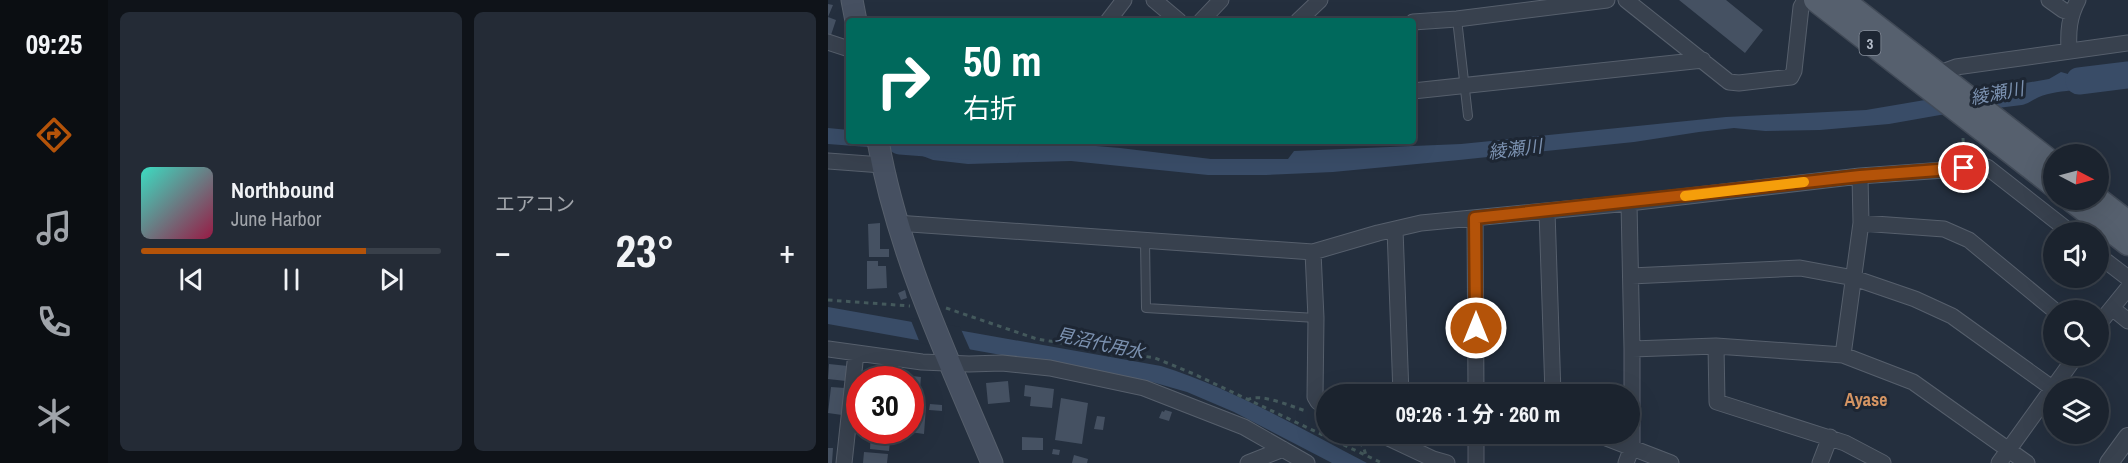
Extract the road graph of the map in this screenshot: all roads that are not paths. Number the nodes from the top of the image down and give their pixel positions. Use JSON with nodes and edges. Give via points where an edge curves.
{"nodes":[{"id":1,"x":852,"y":0,"type":"edge"},
{"id":2,"x":1124,"y":0,"type":"edge"},
{"id":3,"x":1154,"y":0,"type":"edge"},
{"id":4,"x":1221,"y":0,"type":"edge"},
{"id":5,"x":1320,"y":0,"type":"edge"},
{"id":6,"x":1607,"y":0,"type":"edge"},
{"id":7,"x":1626,"y":0,"type":"edge"},
{"id":8,"x":1805,"y":0,"type":"edge"},
{"id":9,"x":1815,"y":0,"type":"edge"},
{"id":10,"x":1843,"y":0,"type":"edge"},
{"id":11,"x":2049,"y":0,"type":"edge"},
{"id":12,"x":2075,"y":7,"type":"edge"},
{"id":13,"x":855,"y":18,"type":"edge"},
{"id":14,"x":1110,"y":18,"type":"edge"},
{"id":15,"x":1175,"y":18,"type":"edge"},
{"id":16,"x":1203,"y":18,"type":"edge"},
{"id":17,"x":1301,"y":18,"type":"edge"},
{"id":18,"x":1457,"y":19,"type":"junction"},
{"id":19,"x":1416,"y":22,"type":"edge"},
{"id":20,"x":828,"y":42,"type":"edge"},
{"id":21,"x":2128,"y":43,"type":"edge"},
{"id":22,"x":846,"y":48,"type":"edge"},
{"id":23,"x":2069,"y":50,"type":"junction"},
{"id":24,"x":1703,"y":60,"type":"junction"},
{"id":25,"x":1936,"y":80,"type":"junction"},
{"id":26,"x":1465,"y":86,"type":"junction"},
{"id":27,"x":1416,"y":91,"type":"edge"},
{"id":28,"x":1468,"y":116,"type":"dead end"},
{"id":29,"x":880,"y":155,"type":"edge"},
{"id":30,"x":2043,"y":156,"type":"edge"},
{"id":31,"x":828,"y":161,"type":"edge"},
{"id":32,"x":1860,"y":176,"type":"junction"},
{"id":33,"x":2043,"y":178,"type":"edge"},
{"id":34,"x":1629,"y":203,"type":"junction"},
{"id":35,"x":2109,"y":207,"type":"edge"},
{"id":36,"x":2084,"y":210,"type":"edge"},
{"id":37,"x":1547,"y":211,"type":"junction"},
{"id":38,"x":1475,"y":218,"type":"junction"},
{"id":39,"x":2057,"y":222,"type":"edge"},
{"id":40,"x":2128,"y":222,"type":"edge"},
{"id":41,"x":896,"y":223,"type":"junction"},
{"id":42,"x":1861,"y":223,"type":"junction"},
{"id":43,"x":1395,"y":229,"type":"junction"},
{"id":44,"x":1145,"y":240,"type":"junction"},
{"id":45,"x":2128,"y":244,"type":"edge"},
{"id":46,"x":1313,"y":252,"type":"junction"},
{"id":47,"x":2109,"y":263,"type":"edge"},
{"id":48,"x":1630,"y":276,"type":"junction"},
{"id":49,"x":1854,"y":278,"type":"junction"},
{"id":50,"x":2128,"y":278,"type":"edge"},
{"id":51,"x":2128,"y":288,"type":"edge"},
{"id":52,"x":2043,"y":300,"type":"edge"},
{"id":53,"x":2112,"y":308,"type":"junction"},
{"id":54,"x":2109,"y":312,"type":"edge"},
{"id":55,"x":1316,"y":318,"type":"junction"},
{"id":56,"x":2128,"y":321,"type":"edge"},
{"id":57,"x":1716,"y":346,"type":"junction"},
{"id":58,"x":828,"y":349,"type":"edge"},
{"id":59,"x":1632,"y":349,"type":"junction"},
{"id":60,"x":856,"y":353,"type":"junction"},
{"id":61,"x":1843,"y":355,"type":"junction"},
{"id":62,"x":951,"y":364,"type":"junction"},
{"id":63,"x":2043,"y":382,"type":"edge"},
{"id":64,"x":1401,"y":384,"type":"edge"},
{"id":65,"x":1476,"y":384,"type":"edge"},
{"id":66,"x":1553,"y":384,"type":"edge"},
{"id":67,"x":1316,"y":399,"type":"edge"},
{"id":68,"x":2043,"y":401,"type":"edge"},
{"id":69,"x":2128,"y":436,"type":"edge"},
{"id":70,"x":1830,"y":437,"type":"junction"},
{"id":71,"x":1410,"y":444,"type":"edge"},
{"id":72,"x":1476,"y":444,"type":"edge"},
{"id":73,"x":1624,"y":444,"type":"edge"},
{"id":74,"x":1632,"y":447,"type":"junction"},
{"id":75,"x":1283,"y":449,"type":"junction"},
{"id":76,"x":2009,"y":449,"type":"junction"},
{"id":77,"x":844,"y":463,"type":"edge"},
{"id":78,"x":992,"y":463,"type":"edge"},
{"id":79,"x":1248,"y":463,"type":"edge"},
{"id":80,"x":1307,"y":463,"type":"edge"},
{"id":81,"x":1447,"y":463,"type":"edge"},
{"id":82,"x":1476,"y":463,"type":"edge"},
{"id":83,"x":1626,"y":463,"type":"edge"},
{"id":84,"x":1671,"y":463,"type":"edge"},
{"id":85,"x":1820,"y":463,"type":"edge"},
{"id":86,"x":1883,"y":463,"type":"edge"},
{"id":87,"x":1999,"y":463,"type":"edge"},
{"id":88,"x":2027,"y":463,"type":"edge"},
{"id":89,"x":2109,"y":463,"type":"edge"}],
"edges":[{"from":1,"to":13,"type":"main road"},
{"from":2,"to":14,"type":"street"},
{"from":3,"to":15,"type":"street"},
{"from":4,"to":16,"type":"street"},
{"from":5,"to":17,"type":"street"},
{"from":6,"to":18,"type":"street"},
{"from":7,"to":24,"type":"street"},
{"from":8,"to":24,"type":"street","via":[[1791,76],[1729,82]]},
{"from":9,"to":25,"type":"main road","number":"3"},
{"from":10,"to":25,"type":"main road","number":"3"},
{"from":11,"to":12,"type":"street","via":[[2063,10]]},
{"from":12,"to":23,"type":"street","via":[[2068,32]]},
{"from":18,"to":19,"type":"street"},
{"from":18,"to":26,"type":"lane"},
{"from":20,"to":22,"type":"street"},
{"from":21,"to":23,"type":"street"},
{"from":23,"to":25,"type":"street","via":[[1956,67]]},
{"from":24,"to":26,"type":"street"},
{"from":25,"to":30,"type":"main road","number":"3"},
{"from":25,"to":33,"type":"main road","number":"3","via":[[1971,128]]},
{"from":26,"to":27,"type":"street"},
{"from":26,"to":28,"type":"lane"},
{"from":29,"to":31,"type":"street"},
{"from":29,"to":41,"type":"main road"},
{"from":32,"to":34,"type":"street"},
{"from":32,"to":39,"type":"street","via":[[1987,167]]},
{"from":32,"to":42,"type":"street"},
{"from":34,"to":37,"type":"street"},
{"from":34,"to":48,"type":"street"},
{"from":35,"to":40,"type":"main road"},
{"from":36,"to":45,"type":"main road"},
{"from":37,"to":38,"type":"street"},
{"from":37,"to":66,"type":"street"},
{"from":38,"to":43,"type":"street"},
{"from":38,"to":65,"type":"street"},
{"from":41,"to":44,"type":"street"},
{"from":41,"to":62,"type":"main road"},
{"from":42,"to":49,"type":"street"},
{"from":42,"to":52,"type":"street","via":[[1944,229],[1969,240]]},
{"from":43,"to":46,"type":"street"},
{"from":43,"to":64,"type":"street"},
{"from":44,"to":46,"type":"street"},
{"from":44,"to":55,"type":"lane","via":[[1146,308]]},
{"from":46,"to":55,"type":"street"},
{"from":47,"to":50,"type":"street"},
{"from":48,"to":49,"type":"street","via":[[1800,268]]},
{"from":48,"to":59,"type":"street"},
{"from":49,"to":61,"type":"street"},
{"from":49,"to":63,"type":"street","via":[[1952,316]]},
{"from":51,"to":53,"type":"street"},
{"from":53,"to":54,"type":"street"},
{"from":53,"to":56,"type":"street"},
{"from":55,"to":67,"type":"street"},
{"from":57,"to":59,"type":"street"},
{"from":57,"to":61,"type":"street"},
{"from":57,"to":70,"type":"street","via":[[1718,402]]},
{"from":58,"to":60,"type":"street"},
{"from":59,"to":74,"type":"street"},
{"from":60,"to":62,"type":"street"},
{"from":60,"to":77,"type":"street"},
{"from":61,"to":76,"type":"street","via":[[1912,382]]},
{"from":62,"to":75,"type":"street","via":[[1002,363],[1050,368],[1144,388],[1244,427]]},
{"from":62,"to":78,"type":"main road"},
{"from":68,"to":76,"type":"street"},
{"from":69,"to":89,"type":"street"},
{"from":70,"to":85,"type":"street"},
{"from":70,"to":86,"type":"street"},
{"from":71,"to":81,"type":"street"},
{"from":72,"to":82,"type":"street"},
{"from":73,"to":74,"type":"street"},
{"from":74,"to":83,"type":"street"},
{"from":74,"to":84,"type":"street"},
{"from":75,"to":79,"type":"street"},
{"from":75,"to":80,"type":"street"},
{"from":76,"to":87,"type":"street"},
{"from":76,"to":88,"type":"street"}]}
